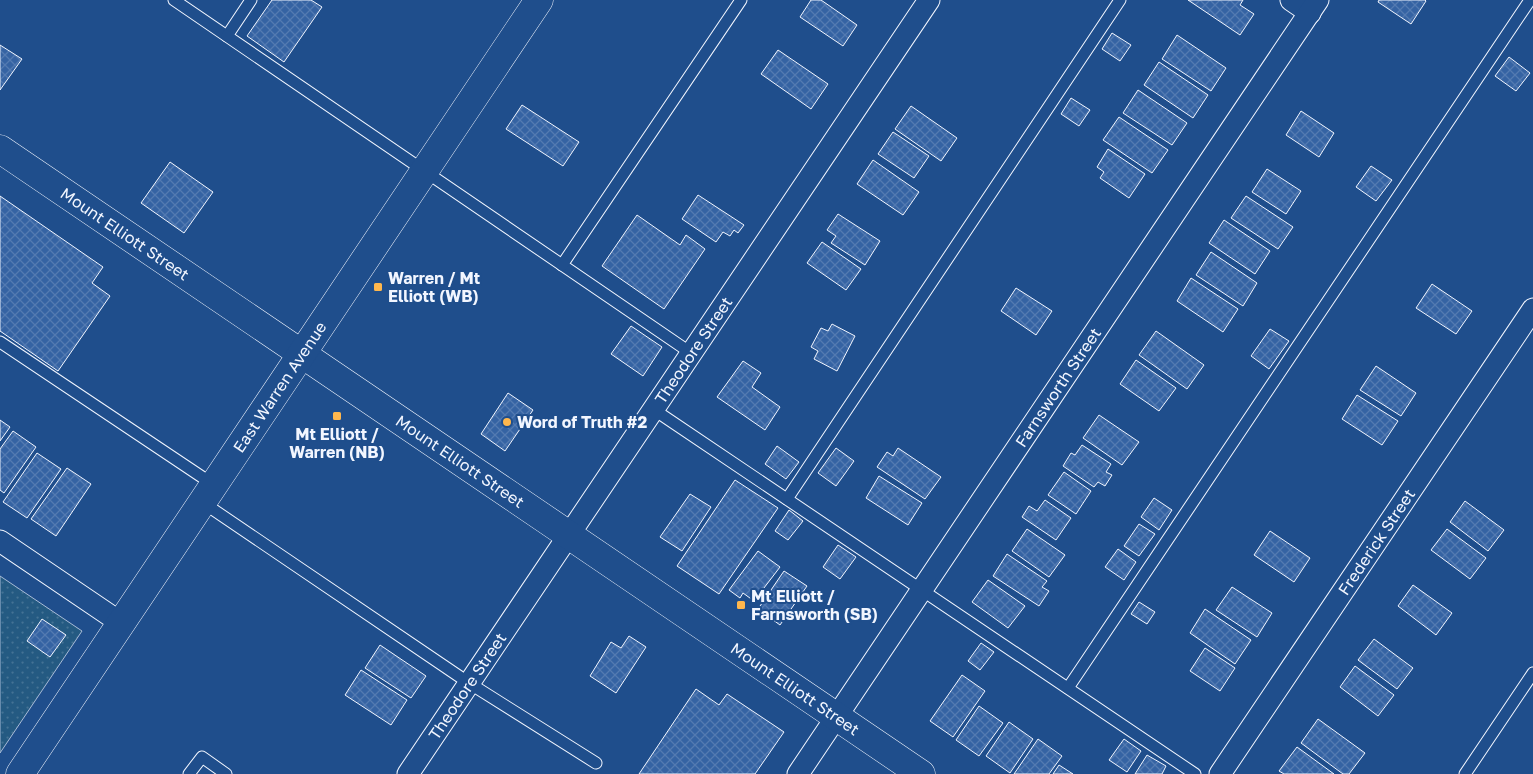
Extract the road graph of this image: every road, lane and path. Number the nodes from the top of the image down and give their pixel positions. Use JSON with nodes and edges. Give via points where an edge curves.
{"nodes":[{"id":1,"x":174,"y":0,"type":"edge"},
{"id":2,"x":251,"y":0,"type":"edge"},
{"id":3,"x":539,"y":0,"type":"edge"},
{"id":4,"x":741,"y":0,"type":"edge"},
{"id":5,"x":929,"y":0,"type":"edge"},
{"id":6,"x":1120,"y":0,"type":"edge"},
{"id":7,"x":1291,"y":0,"type":"edge"},
{"id":8,"x":1530,"y":0,"type":"edge"},
{"id":9,"x":1314,"y":6,"type":"edge"},
{"id":10,"x":227,"y":36,"type":"junction"},
{"id":11,"x":0,"y":149,"type":"edge"},
{"id":12,"x":425,"y":170,"type":"junction"},
{"id":13,"x":562,"y":265,"type":"junction"},
{"id":14,"x":1533,"y":309,"type":"edge"},
{"id":15,"x":0,"y":342,"type":"edge"},
{"id":16,"x":302,"y":353,"type":"junction"},
{"id":17,"x":691,"y":353,"type":"junction"},
{"id":18,"x":653,"y":409,"type":"junction"},
{"id":19,"x":208,"y":494,"type":"junction"},
{"id":20,"x":787,"y":499,"type":"junction"},
{"id":21,"x":570,"y":534,"type":"junction"},
{"id":22,"x":0,"y":541,"type":"edge"},
{"id":23,"x":922,"y":590,"type":"junction"},
{"id":24,"x":121,"y":623,"type":"junction"},
{"id":25,"x":1533,"y":673,"type":"edge"},
{"id":26,"x":470,"y":683,"type":"junction"},
{"id":27,"x":1068,"y":688,"type":"junction"},
{"id":28,"x":837,"y":715,"type":"junction"},
{"id":29,"x":596,"y":764,"type":"dead end"},
{"id":30,"x":20,"y":774,"type":"edge"},
{"id":31,"x":189,"y":774,"type":"edge"},
{"id":32,"x":226,"y":774,"type":"edge"},
{"id":33,"x":408,"y":774,"type":"edge"},
{"id":34,"x":798,"y":774,"type":"edge"},
{"id":35,"x":922,"y":774,"type":"edge"},
{"id":36,"x":1195,"y":774,"type":"edge"},
{"id":37,"x":1220,"y":774,"type":"edge"},
{"id":38,"x":1465,"y":774,"type":"edge"}],
"edges":[{"from":1,"to":10,"type":"lane"},
{"from":2,"to":10,"type":"lane"},
{"from":3,"to":12,"type":"main road","name":"East Warren Avenue"},
{"from":4,"to":13,"type":"lane"},
{"from":5,"to":17,"type":"street","name":"Theodore Street"},
{"from":6,"to":20,"type":"lane"},
{"from":7,"to":9,"type":"street"},
{"from":8,"to":27,"type":"lane"},
{"from":9,"to":23,"type":"street","name":"Farnsworth Street"},
{"from":10,"to":12,"type":"lane"},
{"from":11,"to":16,"type":"main road","name":"Mount Elliott Street"},
{"from":12,"to":13,"type":"lane"},
{"from":12,"to":16,"type":"main road","name":"East Warren Avenue"},
{"from":13,"to":17,"type":"lane"},
{"from":14,"to":37,"type":"street","name":"Frederick Street"},
{"from":15,"to":19,"type":"lane"},
{"from":16,"to":19,"type":"main road","name":"East Warren Avenue"},
{"from":16,"to":21,"type":"main road","name":"Mount Elliott Street"},
{"from":17,"to":18,"type":"street","name":"Theodore Street"},
{"from":18,"to":20,"type":"lane"},
{"from":18,"to":21,"type":"street","name":"Theodore Street"},
{"from":19,"to":24,"type":"main road","name":"East Warren Avenue"},
{"from":19,"to":26,"type":"lane"},
{"from":20,"to":23,"type":"lane"},
{"from":21,"to":26,"type":"street","name":"Theodore Street"},
{"from":21,"to":28,"type":"main road","name":"Mount Elliott Street"},
{"from":22,"to":24,"type":"street"},
{"from":23,"to":27,"type":"lane"},
{"from":23,"to":28,"type":"street","name":"Farnsworth Street"},
{"from":24,"to":30,"type":"main road","name":"East Warren Avenue"},
{"from":25,"to":38,"type":"lane"},
{"from":26,"to":29,"type":"lane"},
{"from":26,"to":33,"type":"street","name":"Theodore Street"},
{"from":27,"to":36,"type":"lane"},
{"from":28,"to":34,"type":"street","name":"Farnsworth Street"},
{"from":28,"to":35,"type":"main road","name":"Mount Elliott Street"},
{"from":31,"to":32,"type":"lane","via":[[202,757]]}]}
